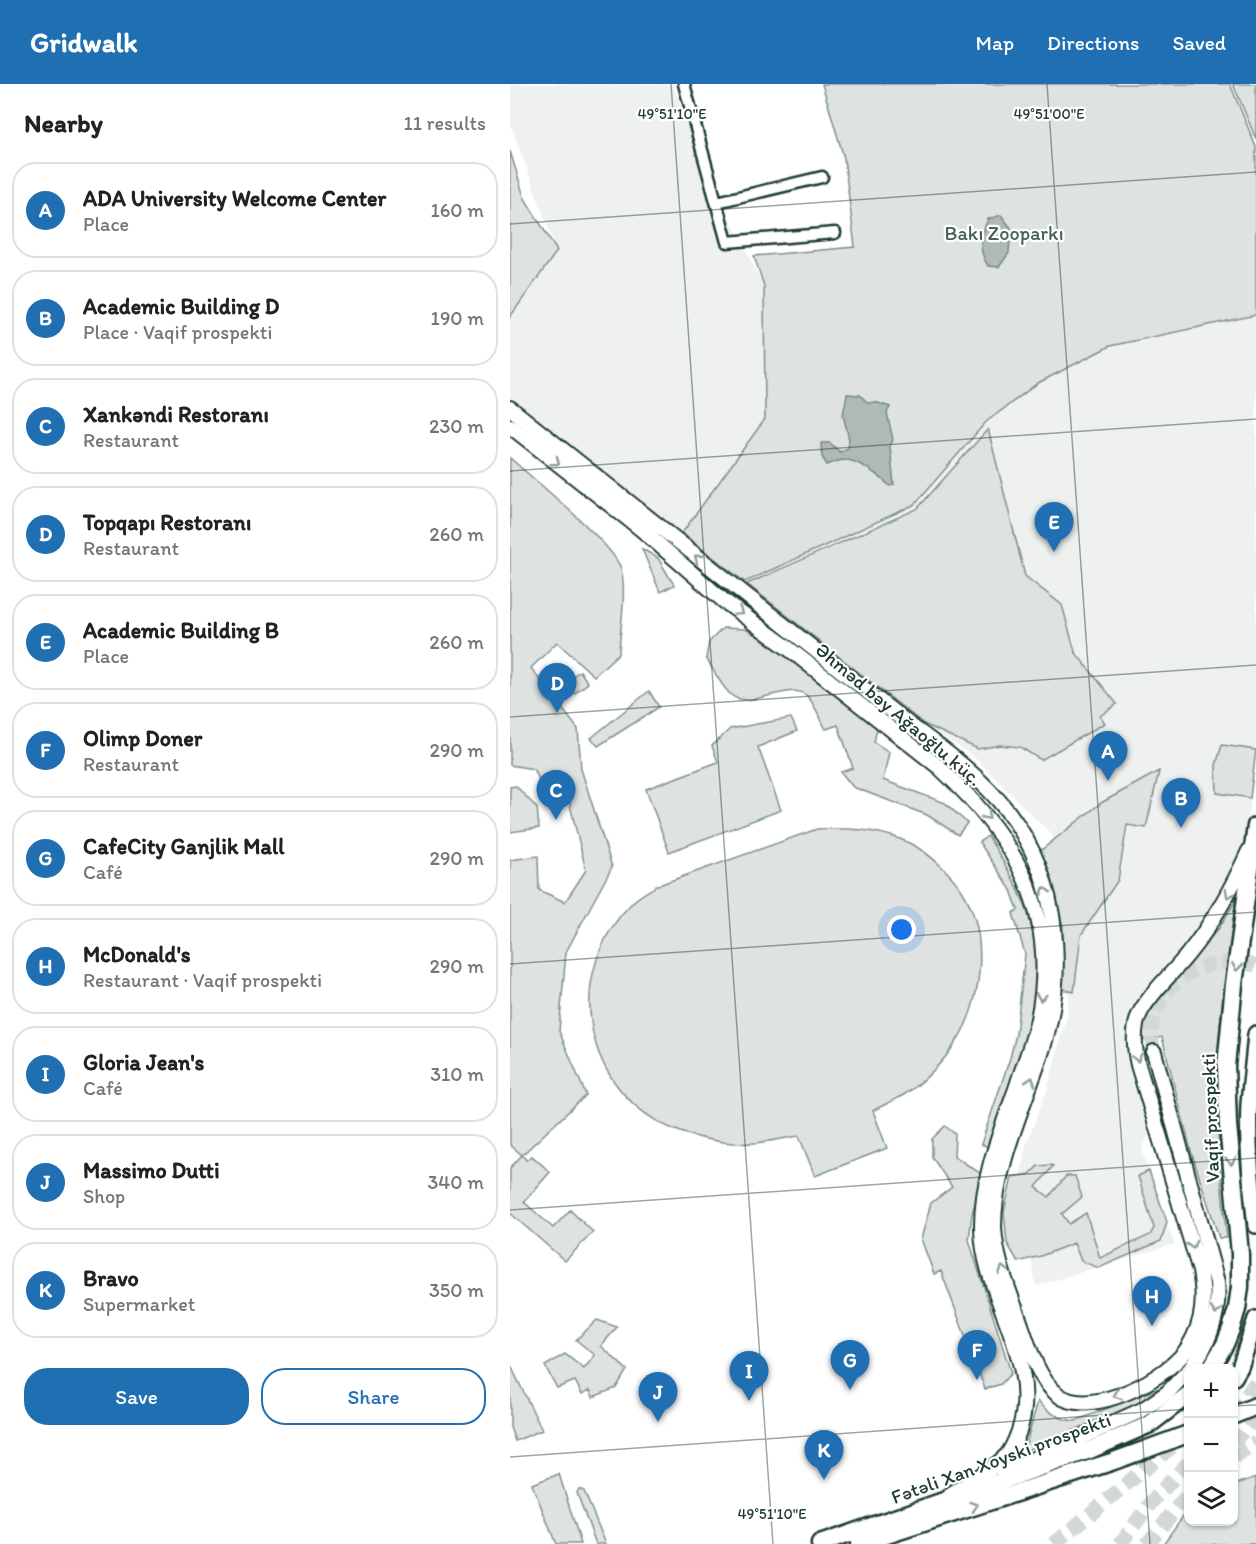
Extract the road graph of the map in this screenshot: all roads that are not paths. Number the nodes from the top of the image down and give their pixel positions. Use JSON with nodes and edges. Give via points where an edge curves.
{"nodes":[{"id":1,"x":684,"y":84,"type":"edge"},
{"id":2,"x":822,"y":177,"type":"dead end"},
{"id":3,"x":717,"y":202,"type":"junction"},
{"id":4,"x":836,"y":233,"type":"dead end"},
{"id":5,"x":510,"y":408,"type":"edge"},
{"id":6,"x":510,"y":426,"type":"edge"},
{"id":7,"x":722,"y":576,"type":"junction"},
{"id":8,"x":710,"y":590,"type":"junction"},
{"id":9,"x":1019,"y":829,"type":"junction"},
{"id":10,"x":1255,"y":833,"type":"edge"},
{"id":11,"x":1003,"y":838,"type":"junction"},
{"id":12,"x":1256,"y":1034,"type":"edge"},
{"id":13,"x":1154,"y":1052,"type":"tunnel mouth"},
{"id":14,"x":1256,"y":1225,"type":"edge"},
{"id":15,"x":1256,"y":1319,"type":"edge"},
{"id":16,"x":1194,"y":1364,"type":"edge"},
{"id":17,"x":1213,"y":1364,"type":"edge"},
{"id":18,"x":1238,"y":1368,"type":"edge"},
{"id":19,"x":1184,"y":1376,"type":"edge"},
{"id":20,"x":1184,"y":1398,"type":"edge"},
{"id":21,"x":1256,"y":1406,"type":"edge"},
{"id":22,"x":1238,"y":1413,"type":"edge"},
{"id":23,"x":1256,"y":1414,"type":"edge"},
{"id":24,"x":1238,"y":1419,"type":"edge"},
{"id":25,"x":1184,"y":1436,"type":"edge"},
{"id":26,"x":932,"y":1506,"type":"junction"},
{"id":27,"x":820,"y":1544,"type":"edge"},
{"id":28,"x":859,"y":1544,"type":"edge"}],
"edges":[{"from":1,"to":3,"type":"street"},
{"from":2,"to":3,"type":"street"},
{"from":3,"to":4,"type":"street","via":[[728,242]]},
{"from":7,"to":5,"type":"street","name":"Əhməd bəy Ağaoğlu küç.","one_way":true},
{"from":6,"to":8,"type":"street","name":"Əhməd bəy Ağaoğlu küç.","one_way":true},
{"from":7,"to":8,"type":"street"},
{"from":7,"to":9,"type":"street","name":"Əhməd bəy Ağaoğlu küç.","via":[[971,772]]},
{"from":8,"to":11,"type":"street","name":"Əhməd bəy Ağaoğlu küç.","one_way":true,"via":[[939,767],[982,810]]},
{"from":10,"to":9,"type":"street","name":"Əhməd bəy Ağaoğlu küç.","one_way":true,"via":[[1219,912],[1141,1011],[1135,1029],[1138,1065],[1200,1271],[1204,1298],[1195,1337],[1174,1366],[1152,1380],[1099,1401],[1076,1402],[1056,1394],[1046,1381],[1006,1283],[994,1227],[1002,1170],[1044,1045],[1054,990],[1055,932],[1046,892]]},
{"from":9,"to":11,"type":"street"},
{"from":10,"to":17,"type":"main road","name":"Vaqif prospekti","one_way":true,"via":[[1226,1066],[1240,1287],[1231,1329]]},
{"from":11,"to":26,"type":"street","name":"Əhməd bəy Ağaoğlu küç.","one_way":true,"via":[[1033,899],[1043,950],[1038,1019],[992,1158],[984,1190],[982,1226],[988,1270],[1021,1364],[1025,1388],[1023,1420],[1006,1456]]},
{"from":12,"to":14,"type":"main road","name":"Vaqif prospekti","via":[[1249,1105]]},
{"from":13,"to":16,"type":"street","one_way":true,"via":[[1217,1282],[1213,1328]]},
{"from":15,"to":18,"type":"main road"},
{"from":19,"to":26,"type":"street","via":[[1142,1410]]},
{"from":20,"to":26,"type":"main road","name":"Fətəli Xan Xoyski prospekti","via":[[1150,1424],[1120,1438]]},
{"from":21,"to":22,"type":"main road"},
{"from":23,"to":24,"type":"main road"},
{"from":28,"to":25,"type":"main road","name":"Fətəli Xan Xoyski prospekti","one_way":true},
{"from":26,"to":27,"type":"main road","name":"Fətəli Xan Xoyski prospekti"}]}
